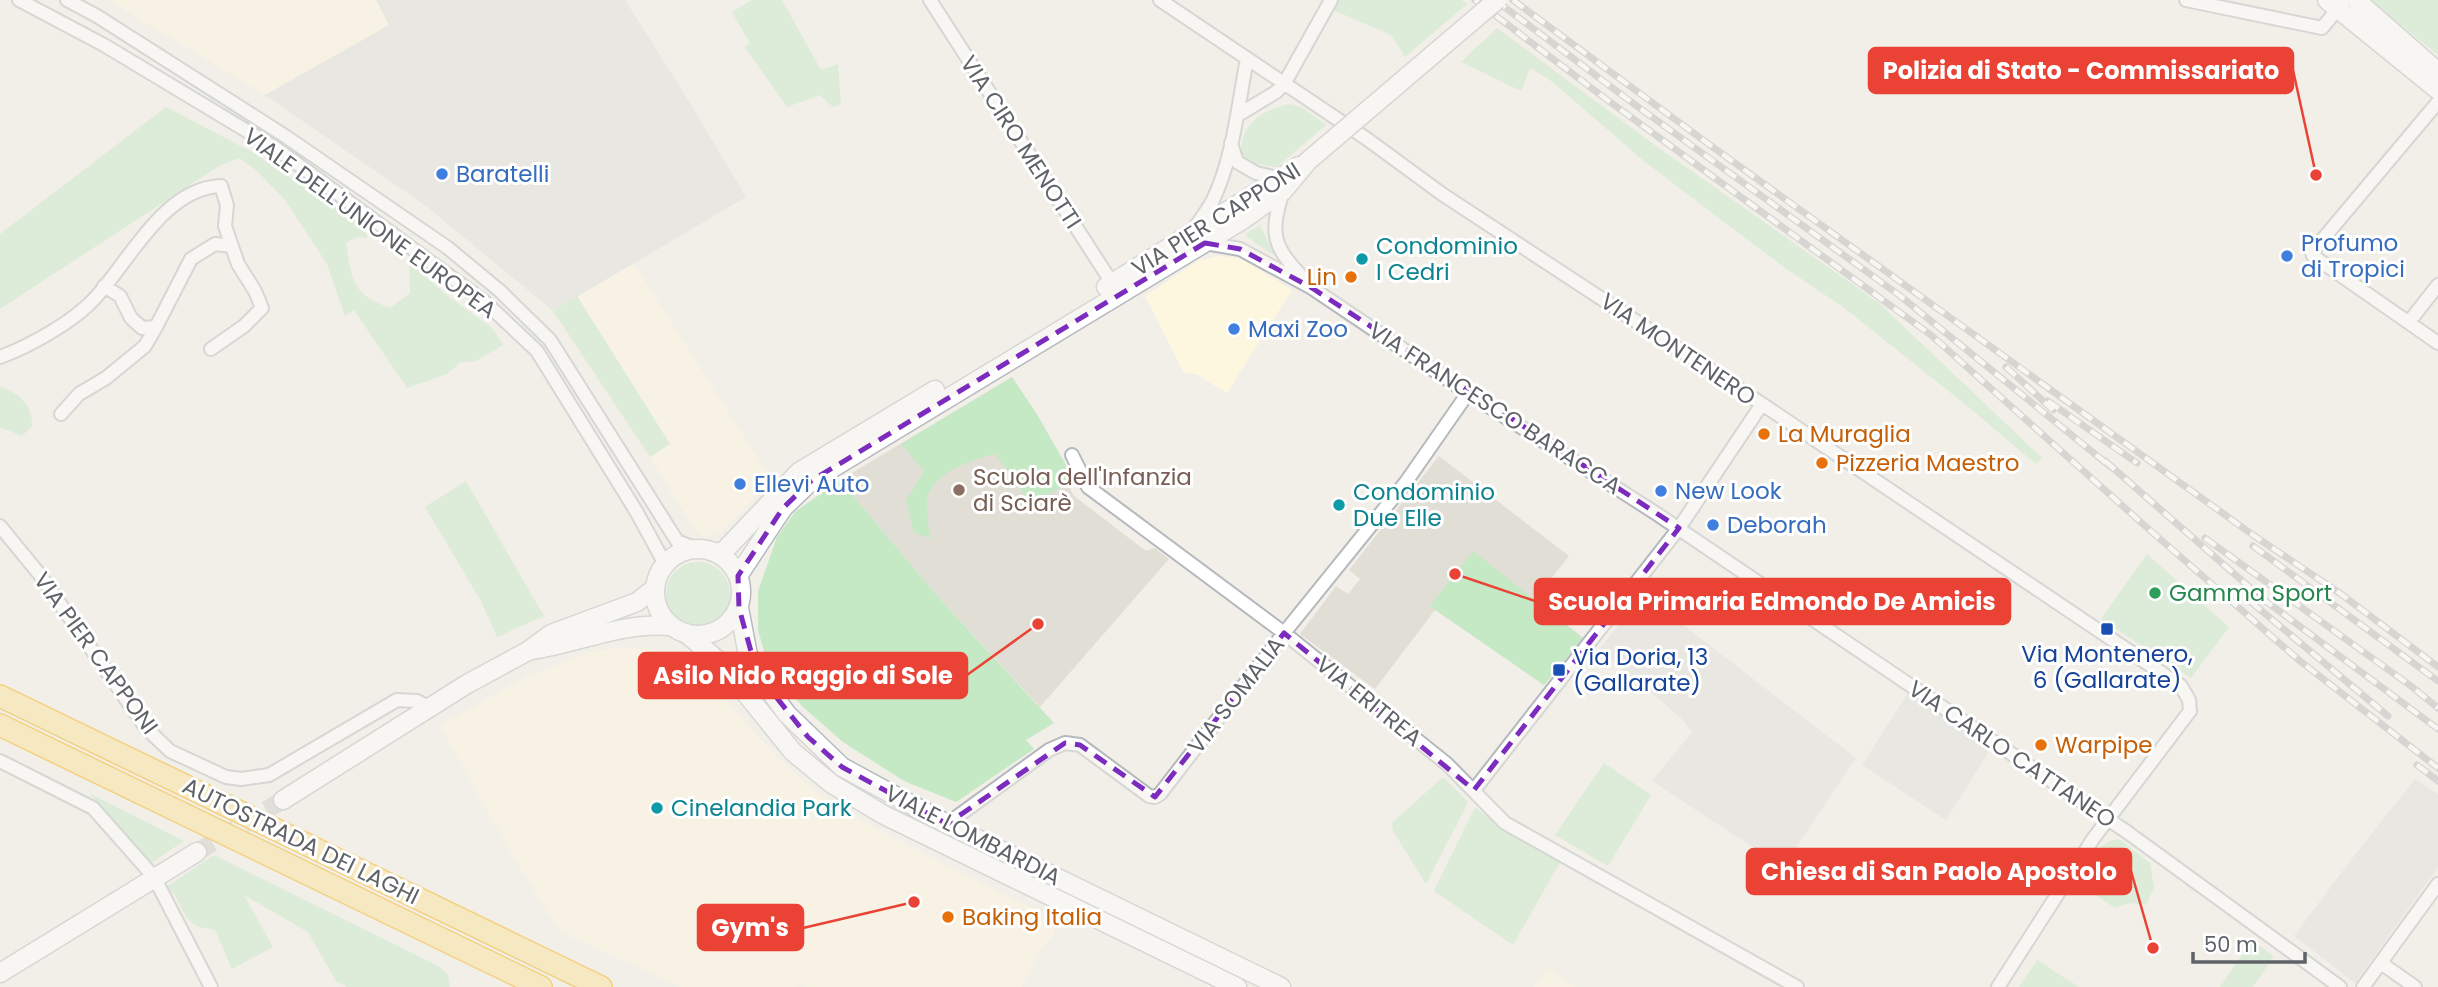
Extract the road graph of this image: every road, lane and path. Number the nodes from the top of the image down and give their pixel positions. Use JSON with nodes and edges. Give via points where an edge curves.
{"nodes":[{"id":1,"x":19,"y":0,"type":"edge"},
{"id":2,"x":67,"y":0,"type":"edge"},
{"id":3,"x":92,"y":0,"type":"edge"},
{"id":4,"x":930,"y":0,"type":"edge"},
{"id":5,"x":1160,"y":0,"type":"edge"},
{"id":6,"x":1331,"y":0,"type":"edge"},
{"id":7,"x":1497,"y":0,"type":"edge"},
{"id":8,"x":2186,"y":0,"type":"edge"},
{"id":9,"x":2356,"y":0,"type":"edge"},
{"id":10,"x":2337,"y":3,"type":"edge"},
{"id":11,"x":97,"y":16,"type":"junction"},
{"id":12,"x":1247,"y":60,"type":"junction"},
{"id":13,"x":2438,"y":72,"type":"edge"},
{"id":14,"x":1284,"y":84,"type":"junction"},
{"id":15,"x":2438,"y":90,"type":"edge"},
{"id":16,"x":2438,"y":102,"type":"edge"},
{"id":17,"x":1238,"y":116,"type":"junction"},
{"id":18,"x":1230,"y":142,"type":"junction"},
{"id":19,"x":1280,"y":185,"type":"junction"},
{"id":20,"x":1197,"y":239,"type":"junction"},
{"id":21,"x":231,"y":246,"type":"junction"},
{"id":22,"x":1112,"y":283,"type":"junction"},
{"id":23,"x":2438,"y":285,"type":"edge"},
{"id":24,"x":104,"y":286,"type":"junction"},
{"id":25,"x":1312,"y":288,"type":"junction"},
{"id":26,"x":2409,"y":323,"type":"junction"},
{"id":27,"x":156,"y":327,"type":"junction"},
{"id":28,"x":2438,"y":343,"type":"edge"},
{"id":29,"x":211,"y":349,"type":"dead end"},
{"id":30,"x":0,"y":357,"type":"edge"},
{"id":31,"x":1468,"y":393,"type":"junction"},
{"id":32,"x":1762,"y":404,"type":"junction"},
{"id":33,"x":61,"y":414,"type":"dead end"},
{"id":34,"x":1072,"y":455,"type":"dead end"},
{"id":35,"x":0,"y":526,"type":"edge"},
{"id":36,"x":1679,"y":528,"type":"junction"},
{"id":37,"x":697,"y":549,"type":"junction"},
{"id":38,"x":716,"y":553,"type":"junction"},
{"id":39,"x":665,"y":564,"type":"junction"},
{"id":40,"x":738,"y":576,"type":"junction"},
{"id":41,"x":654,"y":588,"type":"junction"},
{"id":42,"x":739,"y":608,"type":"junction"},
{"id":43,"x":670,"y":626,"type":"junction"},
{"id":44,"x":1284,"y":632,"type":"junction"},
{"id":45,"x":688,"y":635,"type":"junction"},
{"id":46,"x":528,"y":651,"type":"junction"},
{"id":47,"x":0,"y":696,"type":"edge"},
{"id":48,"x":429,"y":708,"type":"junction"},
{"id":49,"x":0,"y":725,"type":"edge"},
{"id":50,"x":0,"y":761,"type":"edge"},
{"id":51,"x":1475,"y":790,"type":"junction"},
{"id":52,"x":283,"y":800,"type":"tunnel mouth"},
{"id":53,"x":2108,"y":820,"type":"junction"},
{"id":54,"x":947,"y":824,"type":"junction"},
{"id":55,"x":197,"y":852,"type":"tunnel mouth"},
{"id":56,"x":154,"y":877,"type":"junction"},
{"id":57,"x":2438,"y":884,"type":"edge"},
{"id":58,"x":2381,"y":963,"type":"junction"},
{"id":59,"x":0,"y":972,"type":"edge"},
{"id":60,"x":211,"y":987,"type":"edge"},
{"id":61,"x":541,"y":987,"type":"edge"},
{"id":62,"x":601,"y":987,"type":"edge"},
{"id":63,"x":1237,"y":987,"type":"edge"},
{"id":64,"x":1281,"y":987,"type":"edge"},
{"id":65,"x":1797,"y":987,"type":"edge"},
{"id":66,"x":1998,"y":987,"type":"edge"},
{"id":67,"x":2340,"y":987,"type":"edge"},
{"id":68,"x":2363,"y":987,"type":"edge"},
{"id":69,"x":2415,"y":987,"type":"edge"}],
"edges":[{"from":1,"to":39,"type":"street","name":"VIALE DELL'UNIONE EUROPEA","via":[[104,45],[277,149],[485,303],[537,351]]},
{"from":2,"to":11,"type":"street","name":"VIALE DELL'UNIONE EUROPEA"},
{"from":3,"to":11,"type":"street"},
{"from":4,"to":22,"type":"street","name":"VIA CIRO MENOTTI"},
{"from":5,"to":12,"type":"street","name":"VIA MONTENERO"},
{"from":6,"to":14,"type":"street"},
{"from":7,"to":19,"type":"main road","name":"VIA PIER CAPPONI","bridge":true},
{"from":8,"to":10,"type":"street","via":[[2322,28]]},
{"from":9,"to":13,"type":"main road"},
{"from":10,"to":15,"type":"main road"},
{"from":11,"to":37,"type":"street","name":"VIALE DELL'UNIONE EUROPEA","via":[[318,158],[448,248],[500,291],[550,340],[677,541]]},
{"from":12,"to":14,"type":"street","name":"VIA MONTENERO"},
{"from":12,"to":17,"type":"street"},
{"from":14,"to":17,"type":"street"},
{"from":14,"to":32,"type":"street","name":"VIA MONTENERO","via":[[1442,194]]},
{"from":16,"to":26,"type":"street","via":[[2312,252]]},
{"from":17,"to":18,"type":"street"},
{"from":18,"to":19,"type":"street","via":[[1237,162]]},
{"from":18,"to":20,"type":"street"},
{"from":19,"to":20,"type":"main road","name":"VIA PIER CAPPONI"},
{"from":19,"to":25,"type":"street","name":"VIA FRANCESCO BARACCA","via":[[1275,240]]},
{"from":20,"to":22,"type":"main road","name":"VIA PIER CAPPONI"},
{"from":20,"to":25,"type":"street","name":"VIA FRANCESCO BARACCA","via":[[1241,249]]},
{"from":20,"to":40,"type":"main road","name":"VIA PIER CAPPONI","via":[[811,481],[783,508]]},
{"from":21,"to":24,"type":"street","via":[[221,186],[209,186],[156,221]]},
{"from":21,"to":27,"type":"street","via":[[215,244],[191,259]]},
{"from":21,"to":29,"type":"street","via":[[262,307]]},
{"from":22,"to":38,"type":"main road","name":"VIA PIER CAPPONI","via":[[799,472],[724,551]]},
{"from":23,"to":26,"type":"street"},
{"from":24,"to":27,"type":"street","via":[[120,296],[142,328]]},
{"from":24,"to":30,"type":"street","via":[[96,299],[70,318]]},
{"from":25,"to":31,"type":"street","name":"VIA FRANCESCO BARACCA"},
{"from":26,"to":28,"type":"street"},
{"from":27,"to":33,"type":"street","via":[[145,346],[79,394]]},
{"from":31,"to":36,"type":"street","name":"VIA FRANCESCO BARACCA"},
{"from":31,"to":44,"type":"street","name":"VIA SOMALIA","via":[[1406,482]]},
{"from":32,"to":36,"type":"street"},
{"from":32,"to":53,"type":"street","name":"VIA MONTENERO","via":[[2181,686],[2189,710]]},
{"from":34,"to":44,"type":"street","name":"VIA ERITREA","via":[[1088,487]]},
{"from":35,"to":48,"type":"street","name":"VIA PIER CAPPONI","via":[[146,728],[170,751],[226,777],[269,775],[397,700],[417,701]]},
{"from":36,"to":51,"type":"street"},
{"from":36,"to":53,"type":"street","name":"VIA CARLO CATTANEO"},
{"from":37,"to":38,"type":"main road"},
{"from":37,"to":39,"type":"main road"},
{"from":38,"to":40,"type":"main road","via":[[730,562]]},
{"from":39,"to":41,"type":"main road"},
{"from":40,"to":42,"type":"main road"},
{"from":41,"to":43,"type":"main road","via":[[659,613]]},
{"from":41,"to":46,"type":"main road","via":[[637,602],[551,634]]},
{"from":42,"to":45,"type":"main road","via":[[719,631]]},
{"from":42,"to":54,"type":"main road","name":"VIALE LOMBARDIA","via":[[748,655],[757,673],[801,729],[842,767]]},
{"from":43,"to":45,"type":"main road"},
{"from":43,"to":46,"type":"main road","via":[[638,626]]},
{"from":44,"to":51,"type":"street","name":"VIA ERITREA"},
{"from":44,"to":54,"type":"street","name":"VIA SOMALIA","via":[[1155,797],[1080,745],[1065,744],[1049,750]]},
{"from":45,"to":63,"type":"main road","name":"VIALE LOMBARDIA","via":[[721,663],[793,752],[832,784],[884,815]]},
{"from":46,"to":48,"type":"main road"},
{"from":47,"to":62,"type":"highway","name":"AUTOSTRADA DEI LAGHI"},
{"from":48,"to":52,"type":"main road"},
{"from":49,"to":61,"type":"highway","name":"AUTOSTRADA DEI LAGHI"},
{"from":50,"to":56,"type":"street","via":[[93,808]]},
{"from":51,"to":65,"type":"street","name":"VIA ERITREA","via":[[1505,823]]},
{"from":53,"to":66,"type":"street"},
{"from":53,"to":67,"type":"street","name":"VIA CARLO CATTANEO"},
{"from":54,"to":64,"type":"main road","name":"VIALE LOMBARDIA"},
{"from":55,"to":56,"type":"main road"},
{"from":56,"to":59,"type":"main road"},
{"from":56,"to":60,"type":"street"},
{"from":57,"to":58,"type":"street"},
{"from":58,"to":68,"type":"street"},
{"from":58,"to":69,"type":"street"}]}
